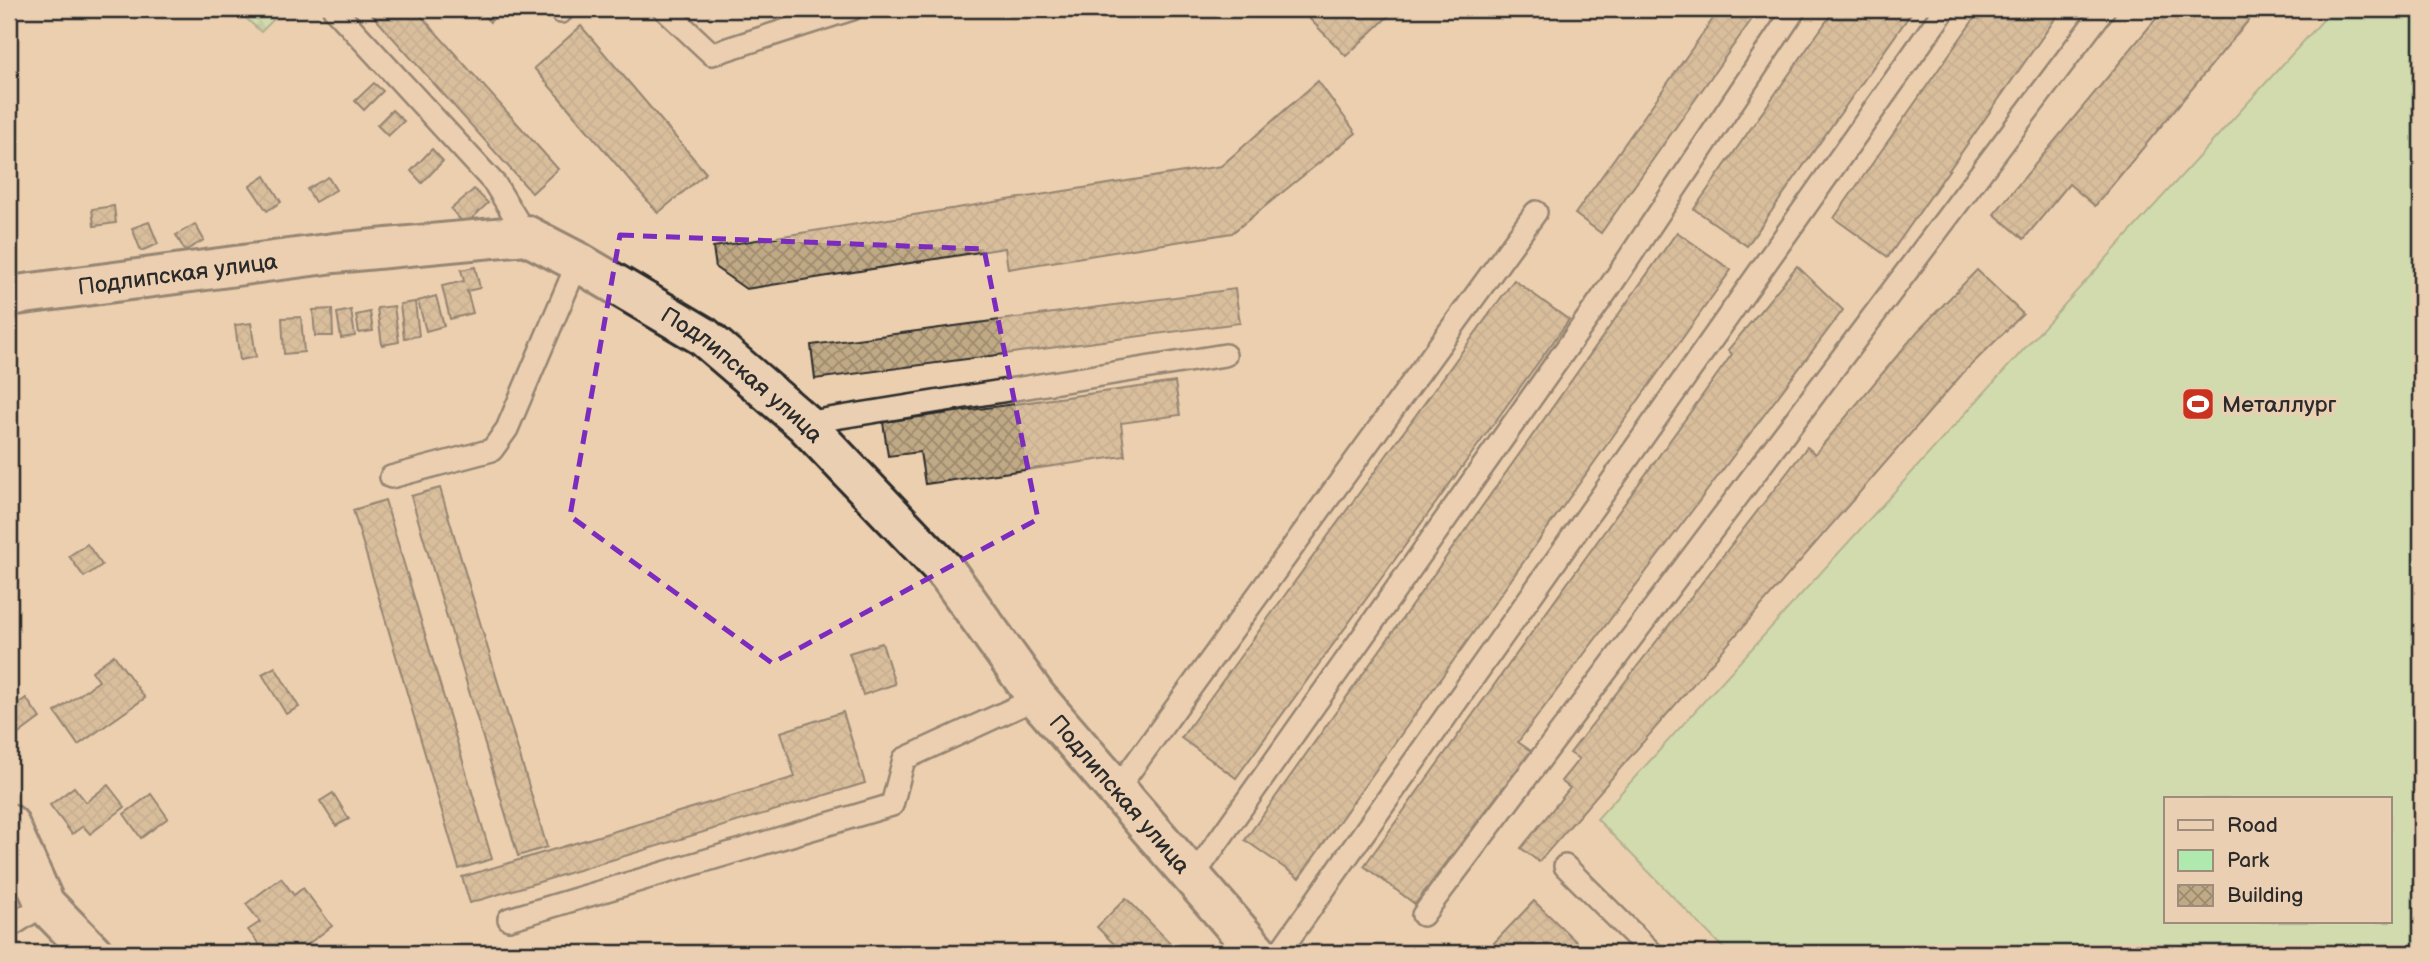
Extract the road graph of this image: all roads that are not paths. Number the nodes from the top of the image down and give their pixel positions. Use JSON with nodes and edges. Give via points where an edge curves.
{"nodes":[{"id":1,"x":334,"y":9,"type":"edge"},
{"id":2,"x":664,"y":9,"type":"edge"},
{"id":3,"x":852,"y":9,"type":"edge"},
{"id":4,"x":1795,"y":9,"type":"edge"},
{"id":5,"x":1945,"y":9,"type":"edge"},
{"id":6,"x":2104,"y":9,"type":"edge"},
{"id":7,"x":1536,"y":212,"type":"dead end"},
{"id":8,"x":526,"y":235,"type":"junction"},
{"id":9,"x":578,"y":262,"type":"junction"},
{"id":10,"x":9,"y":296,"type":"edge"},
{"id":11,"x":1225,"y":355,"type":"dead end"},
{"id":12,"x":804,"y":423,"type":"junction"},
{"id":13,"x":391,"y":477,"type":"dead end"},
{"id":14,"x":1037,"y":698,"type":"junction"},
{"id":15,"x":1117,"y":789,"type":"junction"},
{"id":16,"x":9,"y":824,"type":"edge"},
{"id":17,"x":1565,"y":866,"type":"dead end"},
{"id":18,"x":1192,"y":878,"type":"junction"},
{"id":19,"x":45,"y":904,"type":"junction"},
{"id":20,"x":1423,"y":915,"type":"dead end"},
{"id":21,"x":509,"y":919,"type":"dead end"},
{"id":22,"x":9,"y":927,"type":"edge"},
{"id":23,"x":93,"y":953,"type":"edge"},
{"id":24,"x":1258,"y":953,"type":"edge"},
{"id":25,"x":1279,"y":953,"type":"edge"},
{"id":26,"x":1652,"y":953,"type":"edge"}],
"edges":[{"from":1,"to":8,"type":"lane","via":[[495,184]]},
{"from":2,"to":3,"type":"lane","via":[[712,54]]},
{"from":4,"to":18,"type":"lane","via":[[1609,288]]},
{"from":5,"to":25,"type":"lane"},
{"from":6,"to":20,"type":"lane"},
{"from":7,"to":15,"type":"lane"},
{"from":8,"to":9,"type":"street","name":"Подлипская улица"},
{"from":8,"to":10,"type":"street","name":"Подлипская улица","via":[[334,253]]},
{"from":9,"to":12,"type":"street","name":"Подлипская улица","via":[[703,336]]},
{"from":9,"to":13,"type":"lane","via":[[507,429],[492,450]]},
{"from":11,"to":12,"type":"lane"},
{"from":12,"to":14,"type":"street","name":"Подлипская улица","via":[[948,574]]},
{"from":14,"to":15,"type":"street","name":"Подлипская улица"},
{"from":14,"to":21,"type":"lane","via":[[904,759],[892,806]]},
{"from":15,"to":18,"type":"street","name":"Подлипская улица"},
{"from":16,"to":19,"type":"street"},
{"from":17,"to":26,"type":"lane"},
{"from":18,"to":24,"type":"street","name":"Подлипская улица"},
{"from":19,"to":22,"type":"lane"},
{"from":19,"to":23,"type":"street"}]}
